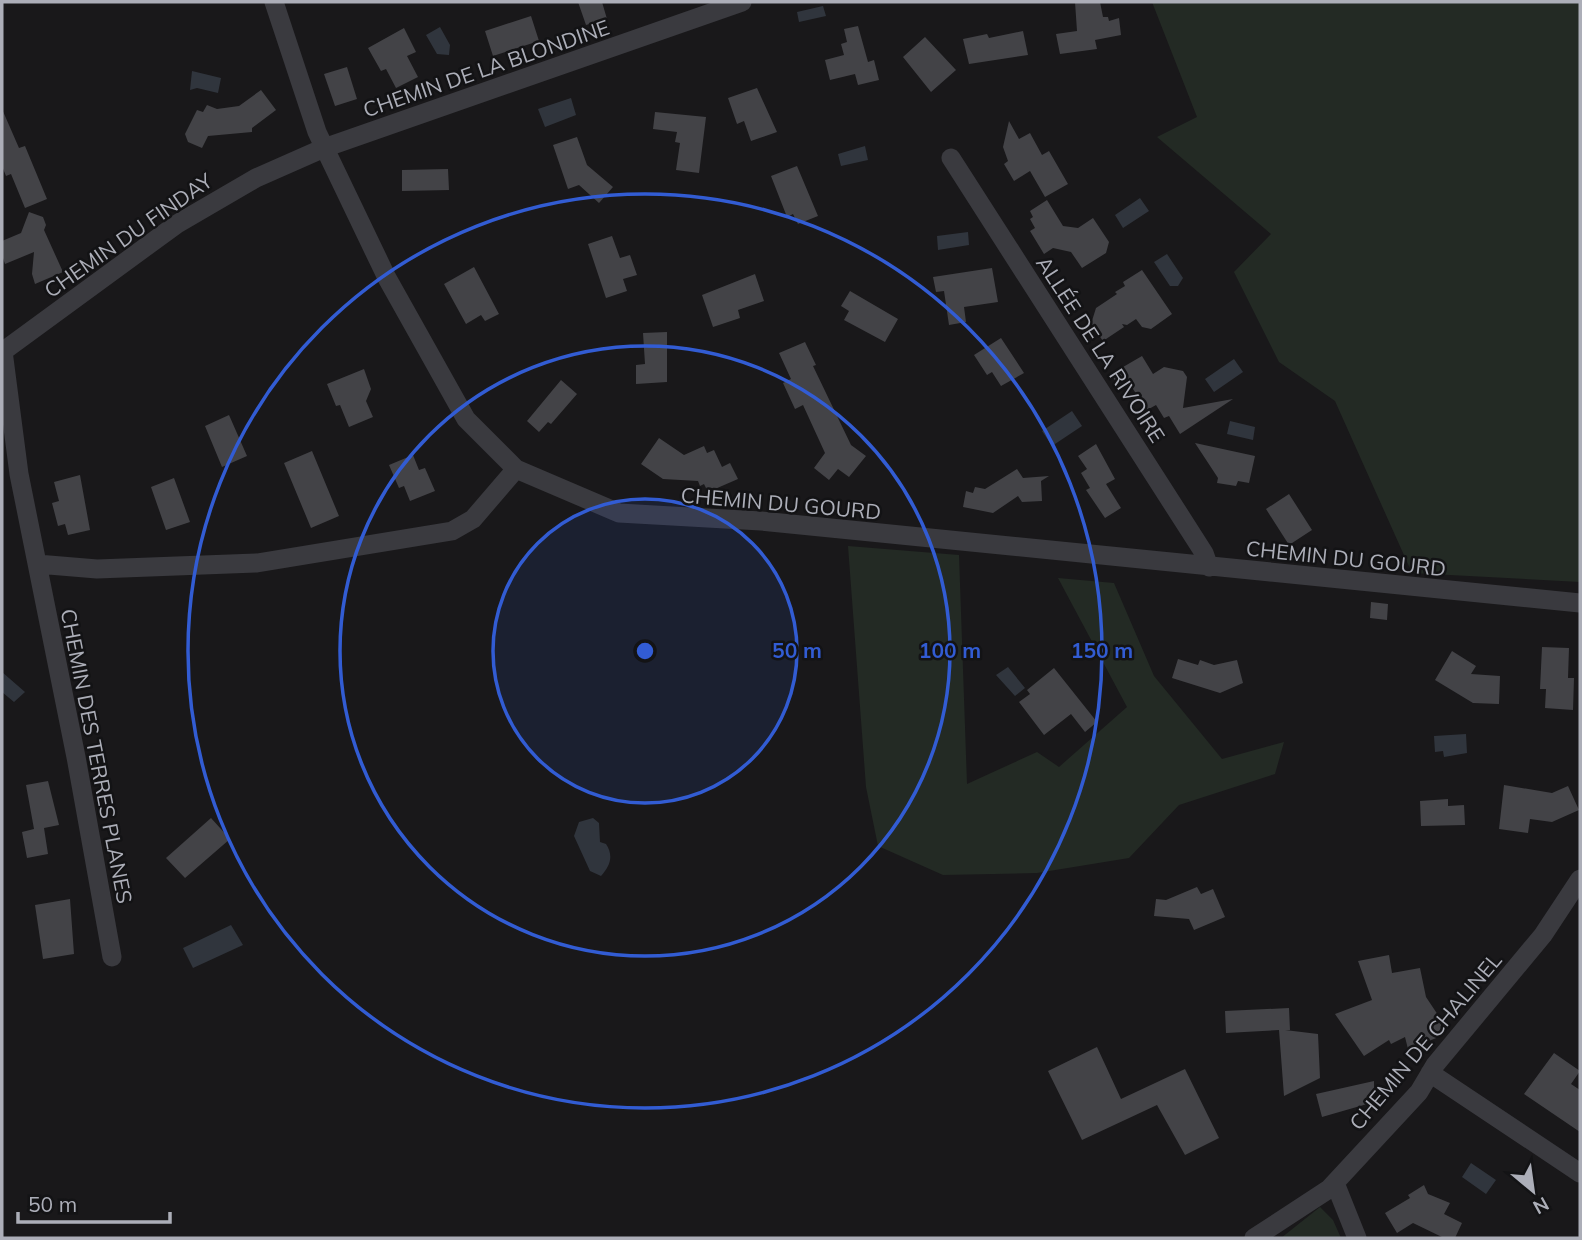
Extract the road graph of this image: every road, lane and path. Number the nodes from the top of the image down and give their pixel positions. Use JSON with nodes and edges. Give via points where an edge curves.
{"nodes":[{"id":1,"x":274,"y":2,"type":"edge"},
{"id":2,"x":742,"y":2,"type":"edge"},
{"id":3,"x":324,"y":148,"type":"junction"},
{"id":4,"x":951,"y":158,"type":"dead end"},
{"id":5,"x":2,"y":351,"type":"edge"},
{"id":6,"x":516,"y":469,"type":"junction"},
{"id":7,"x":37,"y":564,"type":"junction"},
{"id":8,"x":1209,"y":567,"type":"junction"},
{"id":9,"x":1580,"y":603,"type":"edge"},
{"id":10,"x":1580,"y":879,"type":"edge"},
{"id":11,"x":112,"y":957,"type":"dead end"},
{"id":12,"x":1430,"y":1073,"type":"junction"},
{"id":13,"x":1580,"y":1174,"type":"edge"},
{"id":14,"x":1335,"y":1183,"type":"junction"},
{"id":15,"x":1254,"y":1238,"type":"edge"},
{"id":16,"x":1357,"y":1238,"type":"edge"}],
"edges":[{"from":1,"to":3,"type":"street","name":"CHEMIN DU GOURD"},
{"from":2,"to":3,"type":"street","name":"CHEMIN DE LA BLONDINE"},
{"from":3,"to":5,"type":"street","name":"CHEMIN DU FINDAY","via":[[213,201]]},
{"from":3,"to":6,"type":"street","name":"CHEMIN DU GOURD","via":[[387,278],[466,419]]},
{"from":4,"to":8,"type":"street","name":"ALLÉE DE LA RIVOIRE"},
{"from":5,"to":7,"type":"street","name":"CHEMIN DES TERRES PLANES"},
{"from":6,"to":7,"type":"street","via":[[473,519],[452,531],[257,563],[97,569]]},
{"from":6,"to":8,"type":"street","name":"CHEMIN DU GOURD","via":[[619,513],[761,521]]},
{"from":7,"to":11,"type":"street","name":"CHEMIN DES TERRES PLANES"},
{"from":8,"to":9,"type":"street","name":"CHEMIN DU GOURD"},
{"from":10,"to":12,"type":"street","name":"CHEMIN DE CHALINEL","via":[[1543,935]]},
{"from":12,"to":13,"type":"street"},
{"from":12,"to":14,"type":"street","name":"CHEMIN DE CHALINEL","via":[[1419,1092]]},
{"from":14,"to":15,"type":"street","name":"CHEMIN DE CHALINEL"},
{"from":14,"to":16,"type":"street"}]}
